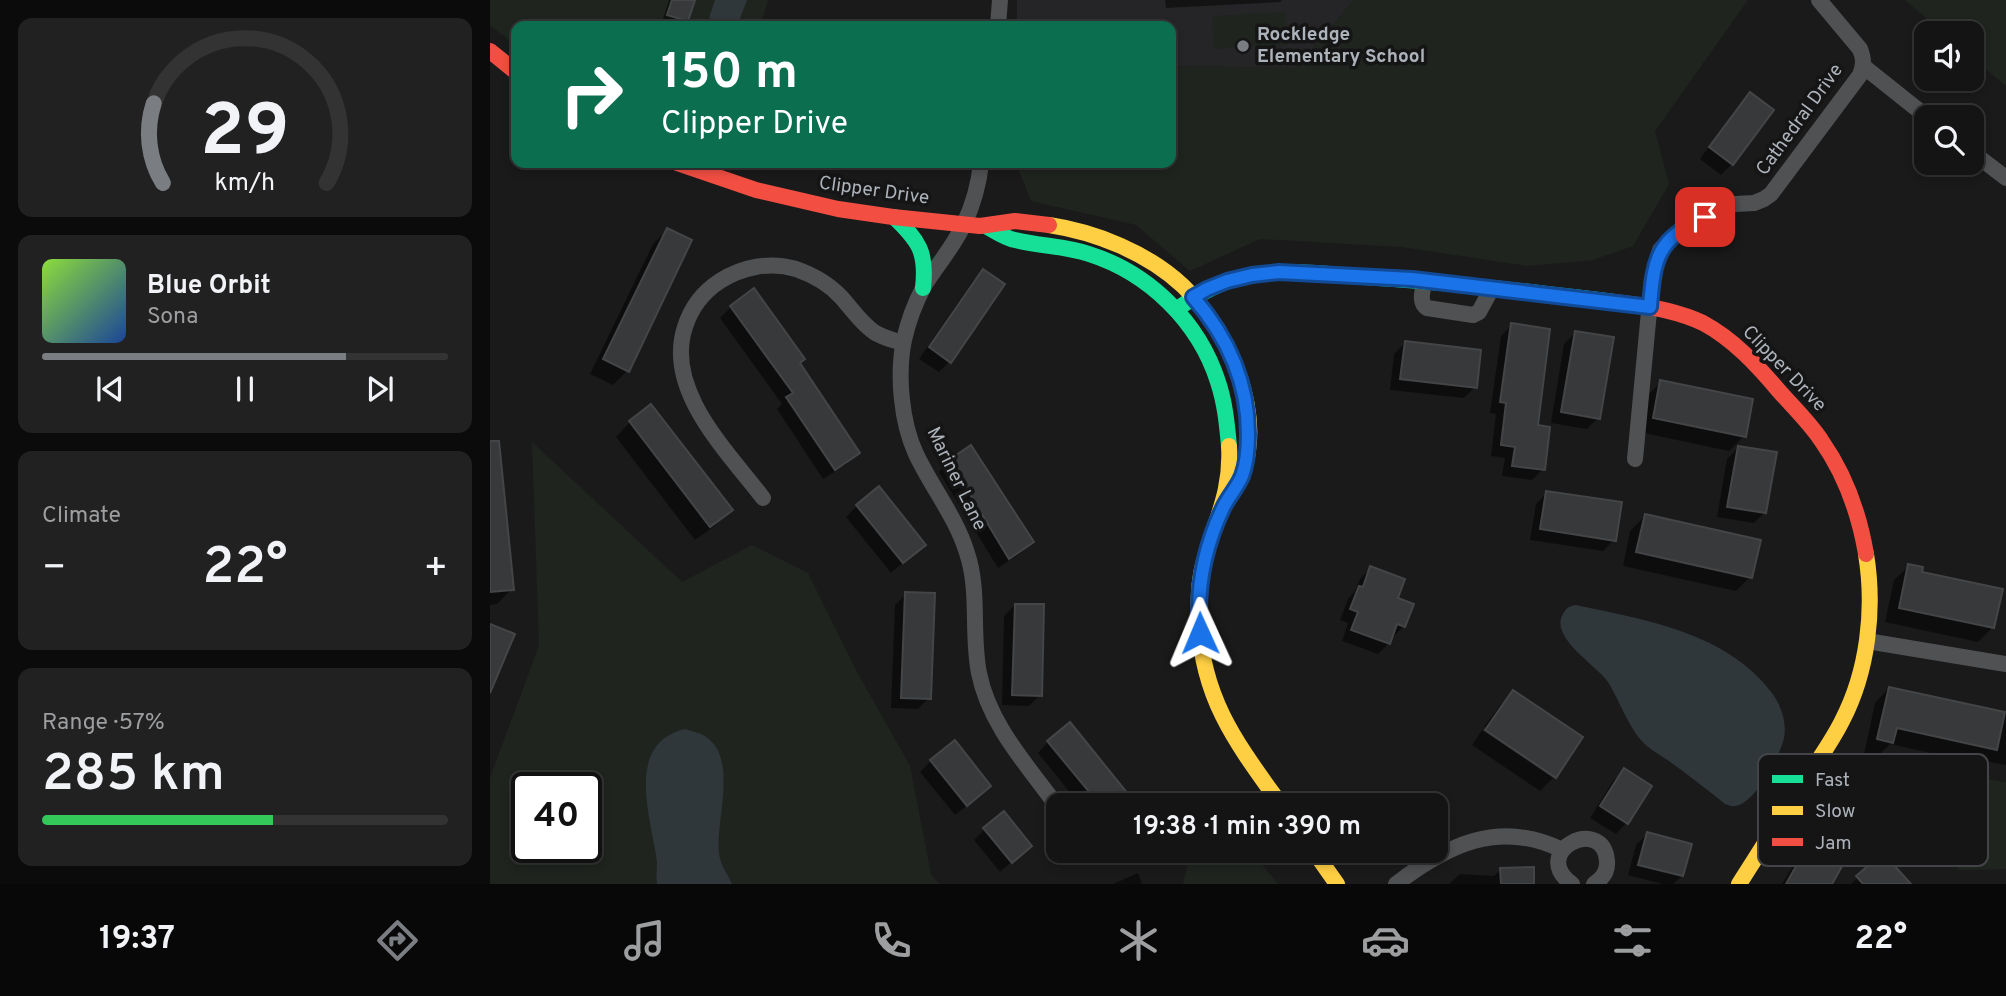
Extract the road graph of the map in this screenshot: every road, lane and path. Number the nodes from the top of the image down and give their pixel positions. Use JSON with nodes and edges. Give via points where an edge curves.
{"nodes":[{"id":1,"x":1000,"y":0,"type":"edge"},
{"id":2,"x":1819,"y":0,"type":"edge"},
{"id":3,"x":998,"y":21,"type":"edge"},
{"id":4,"x":490,"y":51,"type":"edge"},
{"id":5,"x":1863,"y":66,"type":"junction"},
{"id":6,"x":511,"y":68,"type":"edge"},
{"id":7,"x":1914,"y":107,"type":"edge"},
{"id":8,"x":1984,"y":161,"type":"edge"},
{"id":9,"x":691,"y":168,"type":"edge"},
{"id":10,"x":980,"y":168,"type":"edge"},
{"id":11,"x":2006,"y":178,"type":"edge"},
{"id":12,"x":894,"y":217,"type":"junction"},
{"id":13,"x":964,"y":224,"type":"junction"},
{"id":14,"x":986,"y":226,"type":"junction"},
{"id":15,"x":1425,"y":280,"type":"junction"},
{"id":16,"x":923,"y":288,"type":"junction"},
{"id":17,"x":1492,"y":288,"type":"junction"},
{"id":18,"x":1193,"y":297,"type":"junction"},
{"id":19,"x":1650,"y":307,"type":"junction"},
{"id":20,"x":1177,"y":309,"type":"junction"},
{"id":21,"x":903,"y":343,"type":"junction"},
{"id":22,"x":1635,"y":458,"type":"dead end"},
{"id":23,"x":763,"y":498,"type":"dead end"},
{"id":24,"x":1223,"y":507,"type":"junction"},
{"id":25,"x":1867,"y":641,"type":"junction"},
{"id":26,"x":2006,"y":664,"type":"edge"},
{"id":27,"x":1822,"y":754,"type":"edge"},
{"id":28,"x":1048,"y":793,"type":"edge"},
{"id":29,"x":1272,"y":793,"type":"edge"},
{"id":30,"x":1562,"y":850,"type":"junction"},
{"id":31,"x":1758,"y":853,"type":"edge"},
{"id":32,"x":1322,"y":863,"type":"edge"},
{"id":33,"x":1337,"y":884,"type":"edge"},
{"id":34,"x":1396,"y":884,"type":"edge"},
{"id":35,"x":1572,"y":884,"type":"edge"},
{"id":36,"x":1594,"y":884,"type":"edge"},
{"id":37,"x":1738,"y":884,"type":"edge"}],
"edges":[{"from":1,"to":3,"type":"street"},
{"from":2,"to":5,"type":"street","via":[[1860,49]]},
{"from":4,"to":6,"type":"street"},
{"from":5,"to":7,"type":"street","name":"Cathedral Drive"},
{"from":5,"to":19,"type":"street","name":"Cathedral Drive","via":[[1771,194],[1754,203],[1719,209],[1682,228],[1661,250]]},
{"from":8,"to":11,"type":"street"},
{"from":9,"to":12,"type":"street","name":"Clipper Drive","via":[[788,199]]},
{"from":10,"to":13,"type":"street","name":"Mariner Lane"},
{"from":12,"to":13,"type":"street","name":"Clipper Drive"},
{"from":12,"to":16,"type":"street","via":[[923,250]]},
{"from":13,"to":14,"type":"street","name":"Clipper Drive"},
{"from":13,"to":16,"type":"street","name":"Mariner Lane"},
{"from":14,"to":18,"type":"street","name":"Clipper Drive","via":[[1018,220],[1101,237],[1150,260]]},
{"from":14,"to":20,"type":"street","name":"Clipper Drive","via":[[1013,240],[1102,258],[1145,282]]},
{"from":15,"to":17,"type":"street","name":"Clipper Drive"},
{"from":15,"to":17,"type":"street","via":[[1423,306],[1473,315]]},
{"from":15,"to":18,"type":"street","name":"Clipper Drive","via":[[1279,272],[1227,281]]},
{"from":16,"to":21,"type":"street","name":"Mariner Lane"},
{"from":17,"to":19,"type":"street","name":"Clipper Drive"},
{"from":18,"to":20,"type":"street","name":"Clipper Drive"},
{"from":18,"to":24,"type":"street","name":"Clipper Drive","via":[[1232,357],[1247,413],[1243,471]]},
{"from":19,"to":22,"type":"street","name":"Cathedral Drive"},
{"from":19,"to":25,"type":"street","name":"Clipper Drive","via":[[1700,322],[1725,338],[1748,356],[1821,439],[1860,522],[1868,566]]},
{"from":20,"to":24,"type":"street","name":"Clipper Drive","via":[[1213,365],[1227,415],[1229,465]]},
{"from":21,"to":23,"type":"street","via":[[875,333],[814,276],[785,266],[757,266],[728,276],[697,302],[681,345],[688,392],[712,432]]},
{"from":21,"to":28,"type":"street","name":"Mariner Lane","via":[[904,412],[915,453],[960,533],[973,574],[975,636],[984,694]]},
{"from":24,"to":29,"type":"street","name":"Clipper Drive","via":[[1203,565],[1199,595],[1202,654],[1216,708]]},
{"from":25,"to":26,"type":"street"},
{"from":25,"to":27,"type":"street","name":"Clipper Drive","via":[[1849,706]]},
{"from":30,"to":34,"type":"street","via":[[1529,837],[1479,840],[1425,862]]},
{"from":30,"to":35,"type":"street","via":[[1561,872]]},
{"from":30,"to":36,"type":"street","via":[[1583,838],[1599,844],[1607,867]]},
{"from":31,"to":37,"type":"street","name":"Clipper Drive"},
{"from":32,"to":33,"type":"street"}]}
